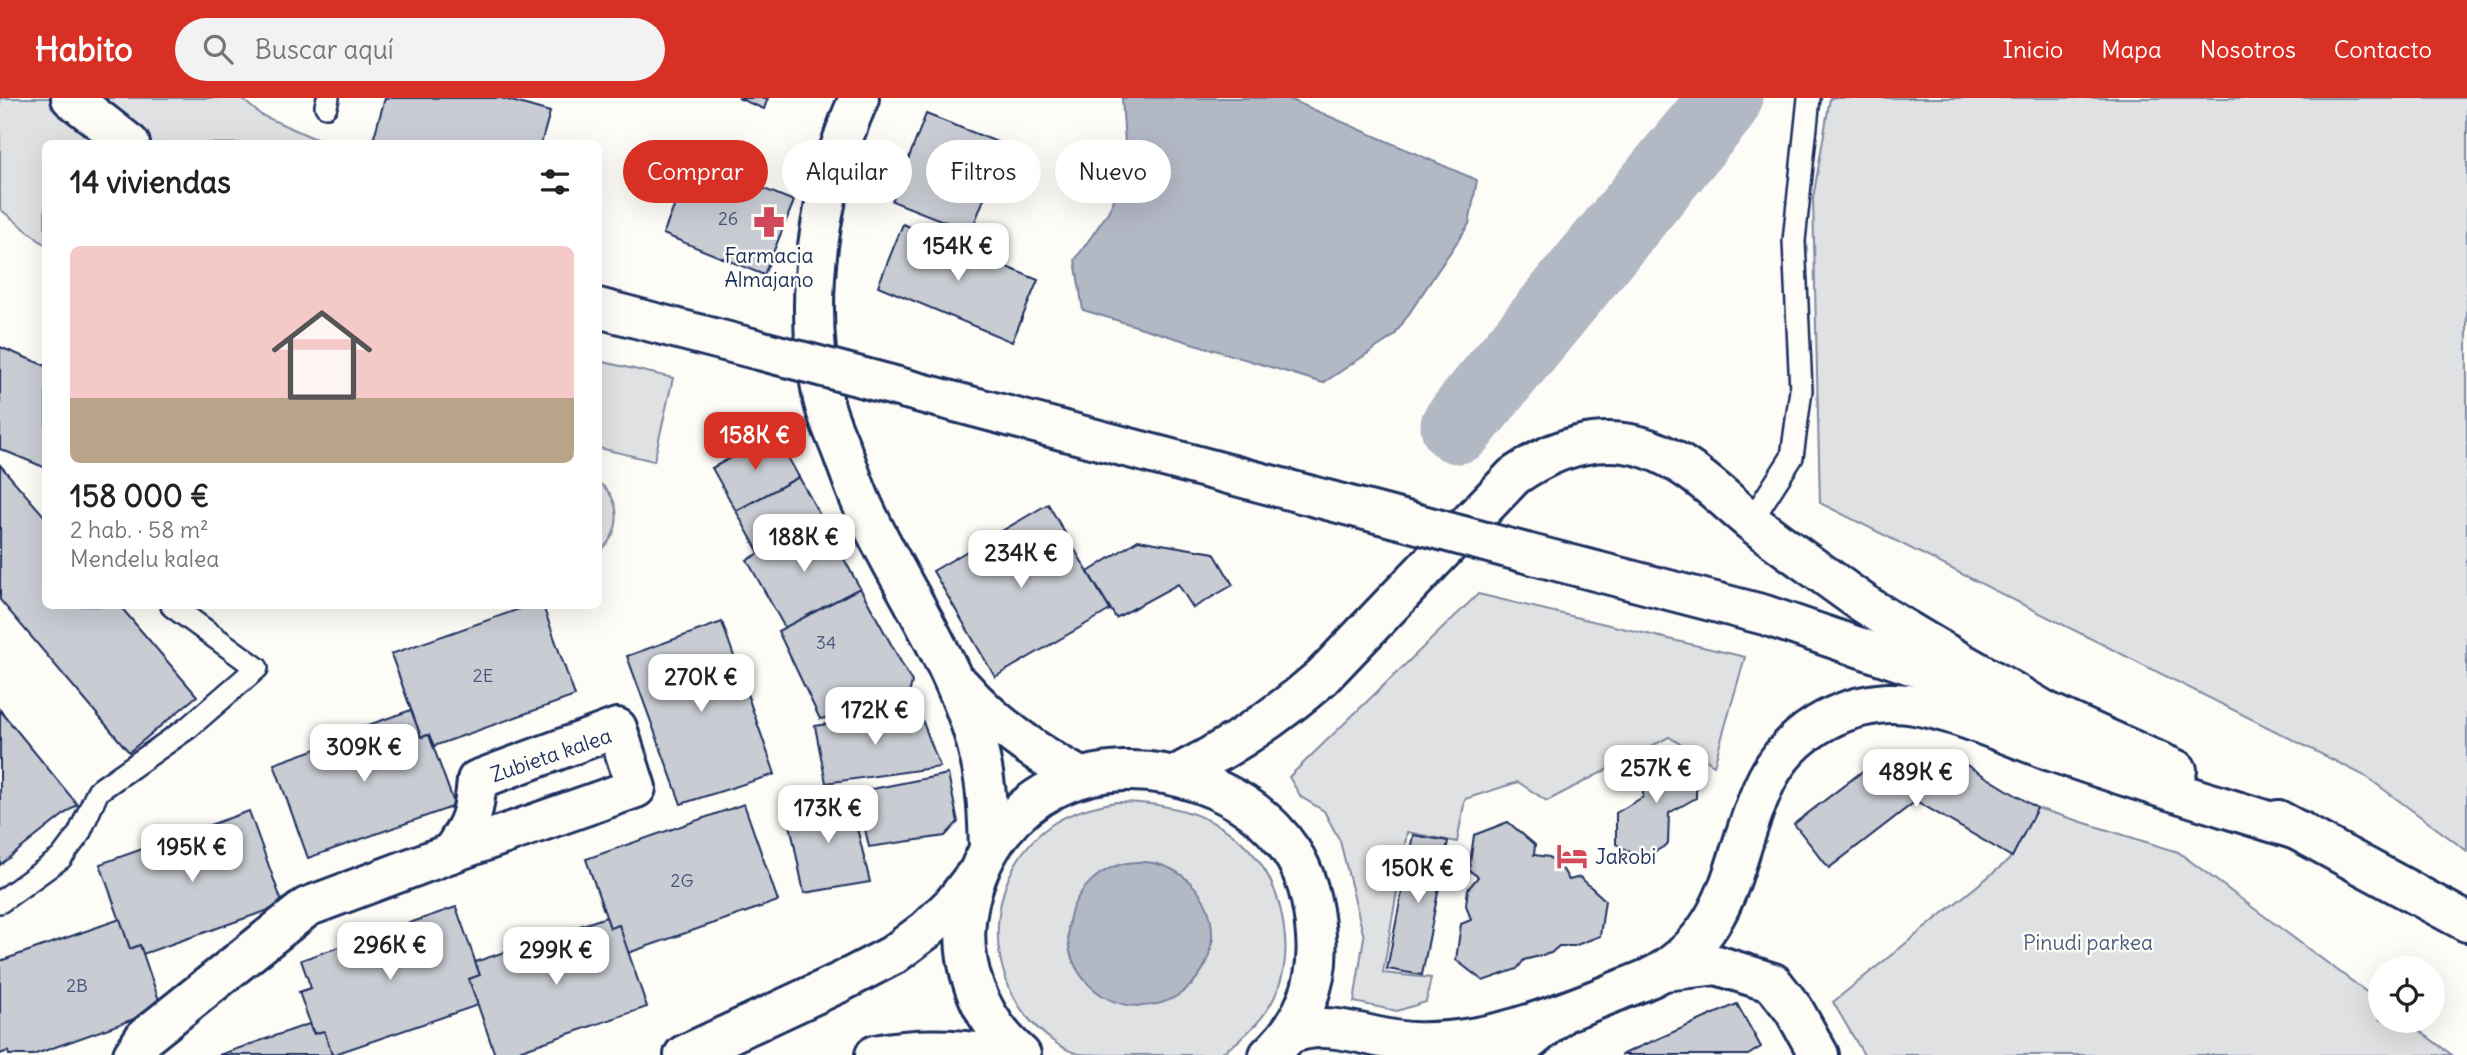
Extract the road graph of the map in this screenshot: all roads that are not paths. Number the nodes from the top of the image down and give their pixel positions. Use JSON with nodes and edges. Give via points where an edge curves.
{"nodes":[{"id":1,"x":71,"y":98,"type":"edge"},
{"id":2,"x":859,"y":98,"type":"edge"},
{"id":3,"x":1809,"y":98,"type":"edge"},
{"id":4,"x":125,"y":140,"type":"edge"},
{"id":5,"x":602,"y":309,"type":"edge"},
{"id":6,"x":1751,"y":521,"type":"junction"},
{"id":7,"x":176,"y":609,"type":"edge"},
{"id":8,"x":948,"y":672,"type":"junction"},
{"id":9,"x":2045,"y":711,"type":"junction"},
{"id":10,"x":1176,"y":775,"type":"junction"},
{"id":11,"x":1080,"y":777,"type":"junction"},
{"id":12,"x":2300,"y":831,"type":"junction"},
{"id":13,"x":451,"y":853,"type":"junction"},
{"id":14,"x":983,"y":861,"type":"junction"},
{"id":15,"x":0,"y":902,"type":"edge"},
{"id":16,"x":2467,"y":922,"type":"edge"},
{"id":17,"x":1664,"y":971,"type":"junction"},
{"id":18,"x":1560,"y":1015,"type":"junction"},
{"id":19,"x":1279,"y":1047,"type":"edge"},
{"id":20,"x":133,"y":1055,"type":"edge"},
{"id":21,"x":684,"y":1055,"type":"edge"},
{"id":22,"x":875,"y":1055,"type":"edge"},
{"id":23,"x":997,"y":1055,"type":"edge"},
{"id":24,"x":1021,"y":1055,"type":"edge"},
{"id":25,"x":1512,"y":1055,"type":"edge"},
{"id":26,"x":1819,"y":1055,"type":"edge"}],
"edges":[{"from":1,"to":4,"type":"main road"},
{"from":2,"to":8,"type":"main road","via":[[829,180],[817,260],[815,314],[822,396],[862,503]]},
{"from":3,"to":6,"type":"lane","via":[[1794,241],[1801,390],[1791,457]]},
{"from":5,"to":9,"type":"main road","bridge":true,"via":[[1765,615]]},
{"from":6,"to":9,"type":"main road","via":[[1864,604]]},
{"from":6,"to":10,"type":"main road","via":[[1697,475],[1647,448],[1591,443],[1537,460],[1514,476],[1289,706]]},
{"from":7,"to":15,"type":"lane","via":[[257,668],[189,727],[98,791],[79,834],[61,858]]},
{"from":8,"to":11,"type":"main road","via":[[1009,733]]},
{"from":8,"to":14,"type":"main road","via":[[980,758],[987,803]]},
{"from":9,"to":12,"type":"main road"},
{"from":10,"to":11,"type":"main road","via":[[1148,770]]},
{"from":10,"to":19,"type":"main road","via":[[1245,804],[1272,827],[1292,852],[1311,896],[1318,951],[1305,1010]]},
{"from":11,"to":14,"type":"main road","via":[[1017,813]]},
{"from":12,"to":16,"type":"main road"},
{"from":12,"to":17,"type":"main road","via":[[1936,709],[1913,704],[1866,706],[1816,725],[1774,765],[1754,805],[1716,918],[1699,941]]},
{"from":13,"to":13,"type":"main road","name":"Zubieta kalea","via":[[636,788],[617,728],[477,780],[474,813]]},
{"from":13,"to":20,"type":"main road","name":"Zubieta kalea","via":[[307,907],[145,1037]]},
{"from":14,"to":21,"type":"main road","via":[[953,904],[893,955]]},
{"from":14,"to":24,"type":"main road","via":[[968,905],[968,965],[990,1022]]},
{"from":17,"to":18,"type":"main road"},
{"from":17,"to":26,"type":"main road","via":[[1717,965],[1773,983]]},
{"from":18,"to":19,"type":"main road","via":[[1455,1041],[1391,1041],[1360,1032],[1305,1027]]},
{"from":18,"to":25,"type":"main road"},
{"from":22,"to":23,"type":"main road","via":[[923,1049]]}]}
